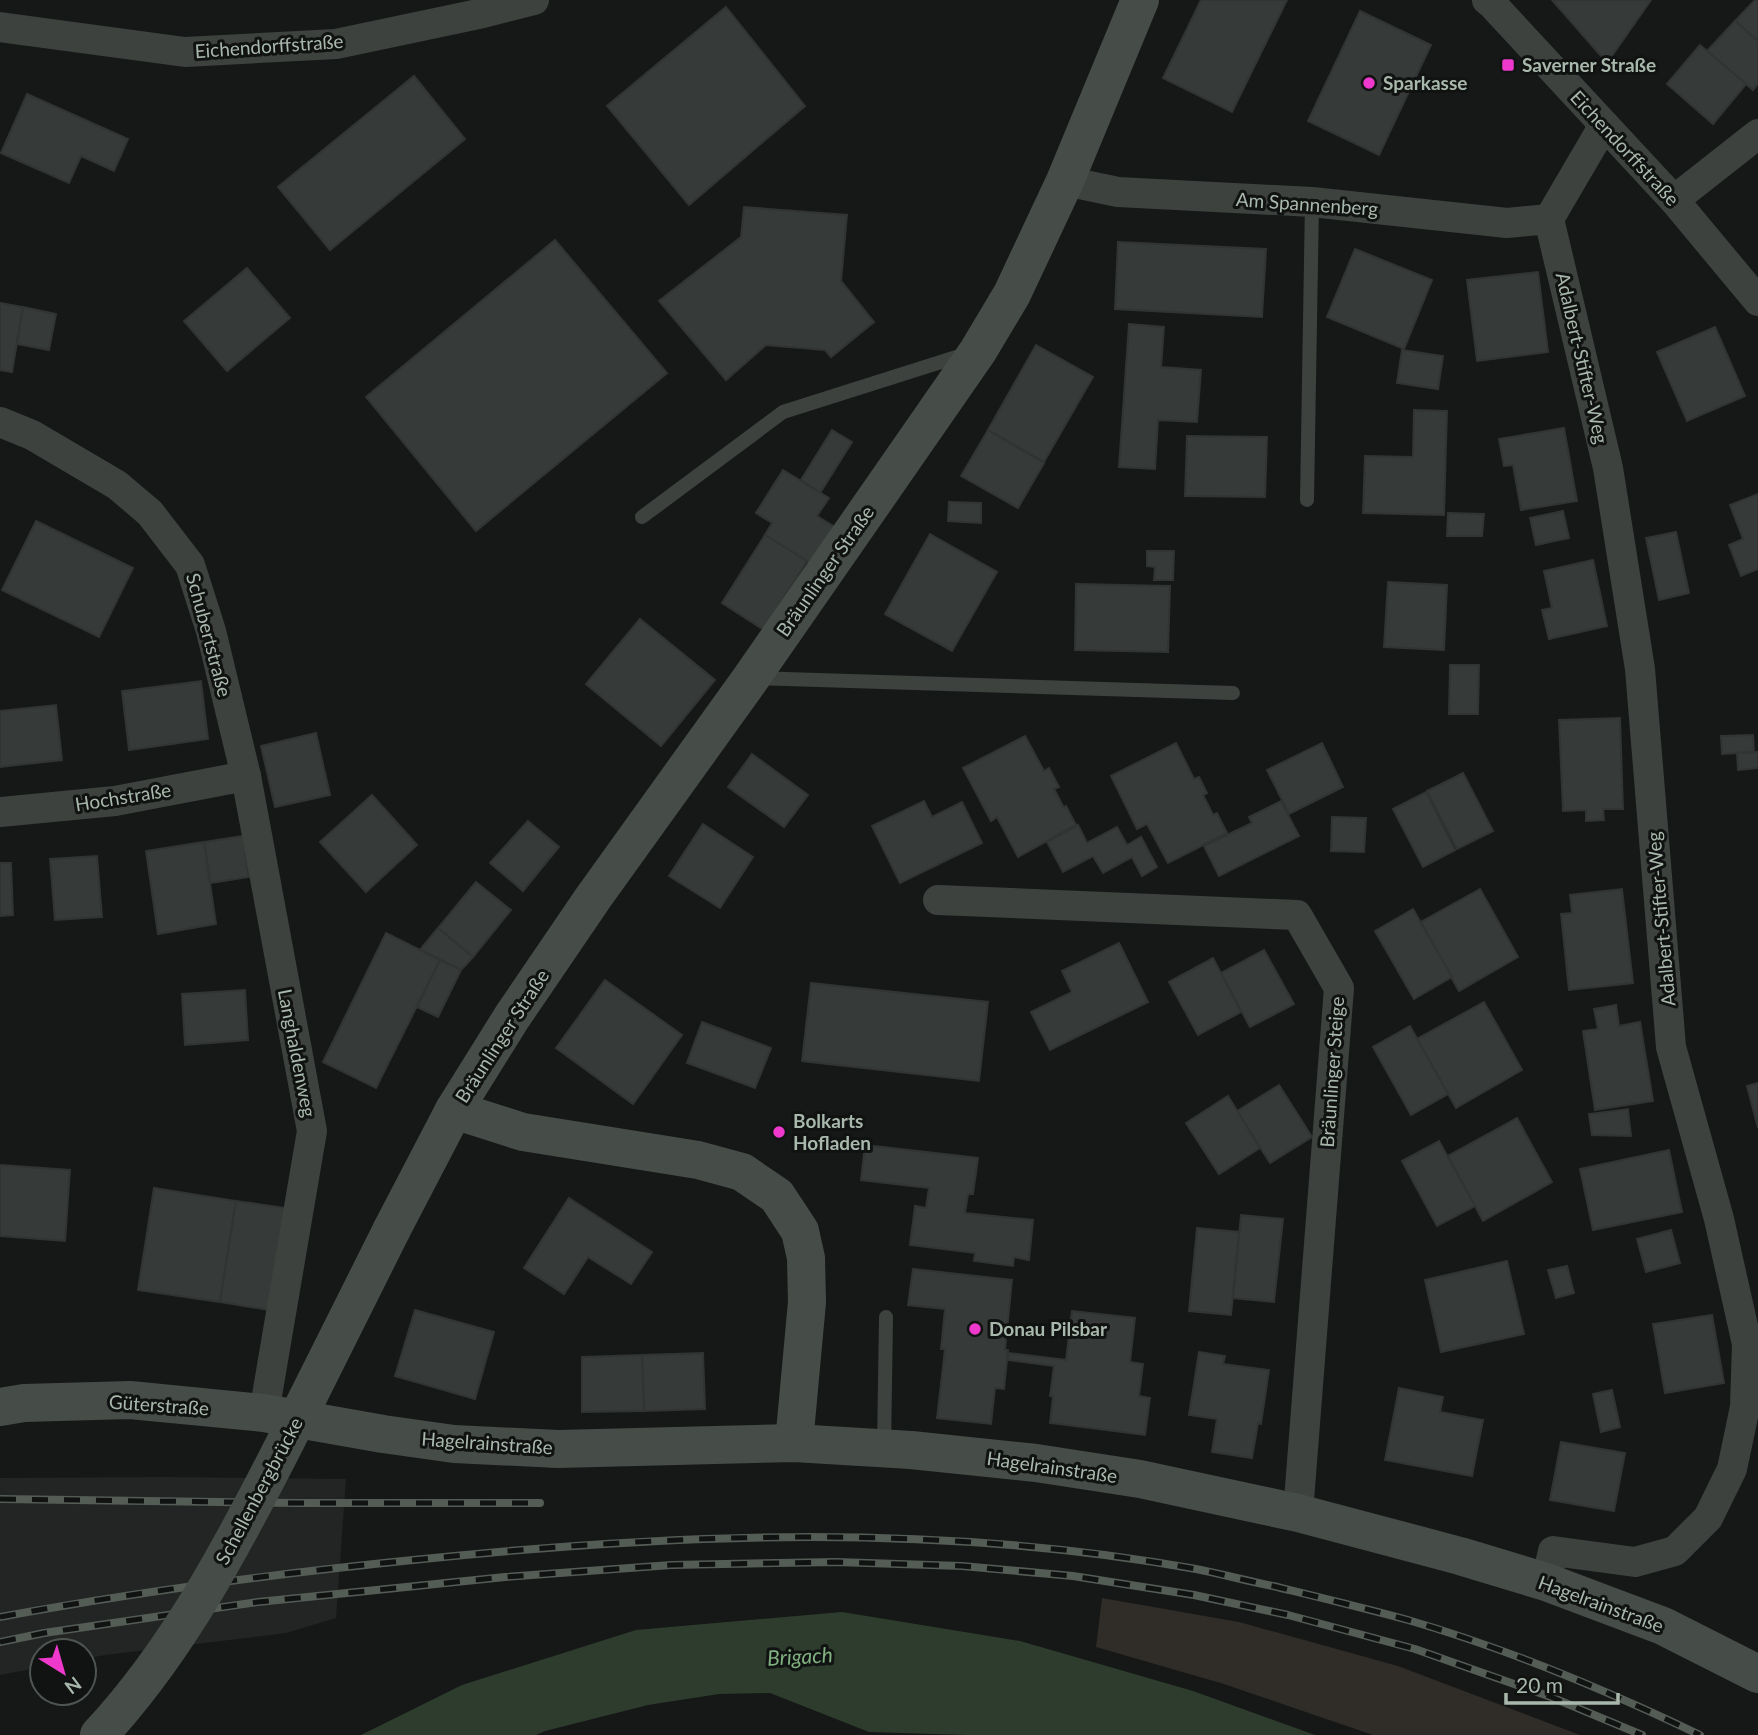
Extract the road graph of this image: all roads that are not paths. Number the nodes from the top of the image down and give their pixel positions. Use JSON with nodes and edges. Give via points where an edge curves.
{"nodes":[{"id":1,"x":534,"y":0,"type":"edge"},
{"id":2,"x":1140,"y":0,"type":"edge"},
{"id":3,"x":1491,"y":1,"type":"edge"},
{"id":4,"x":485,"y":6,"type":"edge"},
{"id":5,"x":2,"y":18,"type":"edge"},
{"id":6,"x":1604,"y":125,"type":"junction"},
{"id":7,"x":1758,"y":134,"type":"edge"},
{"id":8,"x":1065,"y":181,"type":"junction"},
{"id":9,"x":1674,"y":200,"type":"junction"},
{"id":10,"x":1312,"y":202,"type":"junction"},
{"id":11,"x":1549,"y":219,"type":"junction"},
{"id":12,"x":1758,"y":301,"type":"edge"},
{"id":13,"x":978,"y":351,"type":"junction"},
{"id":14,"x":0,"y":422,"type":"edge"},
{"id":15,"x":1307,"y":500,"type":"dead end"},
{"id":16,"x":642,"y":517,"type":"dead end"},
{"id":17,"x":751,"y":678,"type":"junction"},
{"id":18,"x":1233,"y":693,"type":"dead end"},
{"id":19,"x":246,"y":776,"type":"junction"},
{"id":20,"x":0,"y":812,"type":"edge"},
{"id":21,"x":938,"y":900,"type":"dead end"},
{"id":22,"x":454,"y":1110,"type":"junction"},
{"id":23,"x":392,"y":1229,"type":"joint"},
{"id":24,"x":886,"y":1317,"type":"dead end"},
{"id":25,"x":0,"y":1407,"type":"edge"},
{"id":26,"x":264,"y":1413,"type":"junction"},
{"id":27,"x":316,"y":1423,"type":"joint"},
{"id":28,"x":794,"y":1443,"type":"junction"},
{"id":29,"x":884,"y":1448,"type":"junction"},
{"id":30,"x":1298,"y":1513,"type":"junction"},
{"id":31,"x":1546,"y":1583,"type":"junction"},
{"id":32,"x":1758,"y":1674,"type":"edge"},
{"id":33,"x":99,"y":1735,"type":"edge"}],
"edges":[{"from":1,"to":4,"type":"street","name":"Eichendorffstraße"},
{"from":2,"to":8,"type":"main road","name":"Bräunlinger Straße"},
{"from":3,"to":6,"type":"street","name":"Eichendorffstraße"},
{"from":4,"to":5,"type":"street","name":"Eichendorffstraße","via":[[336,44],[185,52]]},
{"from":6,"to":9,"type":"street","name":"Eichendorffstraße"},
{"from":6,"to":11,"type":"street"},
{"from":7,"to":9,"type":"street"},
{"from":8,"to":10,"type":"street","name":"Am Spannenberg","via":[[1118,192]]},
{"from":8,"to":13,"type":"main road","name":"Bräunlinger Straße","via":[[1012,293]]},
{"from":9,"to":12,"type":"street","name":"Eichendorffstraße"},
{"from":10,"to":11,"type":"street","name":"Am Spannenberg","via":[[1507,223]]},
{"from":10,"to":15,"type":"lane"},
{"from":11,"to":31,"type":"street","name":"Adalbert-Stifter-Weg","via":[[1608,468],[1640,669],[1671,1047],[1719,1219],[1747,1344],[1745,1407],[1732,1469],[1708,1518],[1675,1551],[1634,1562],[1553,1551]]},
{"from":13,"to":16,"type":"lane","via":[[783,412]]},
{"from":13,"to":17,"type":"main road","name":"Bräunlinger Straße"},
{"from":14,"to":19,"type":"street","name":"Schubertstraße","via":[[32,435],[117,485],[150,513],[190,565]]},
{"from":17,"to":18,"type":"lane"},
{"from":17,"to":22,"type":"main road","name":"Bräunlinger Straße","via":[[556,952]]},
{"from":19,"to":20,"type":"street","name":"Hochstraße","via":[[115,801]]},
{"from":19,"to":26,"type":"street","name":"Langhaldenweg","via":[[312,1131]]},
{"from":21,"to":30,"type":"street","name":"Bräunlinger Steige","via":[[1297,915],[1339,988]]},
{"from":22,"to":23,"type":"main road","name":"Bräunlinger Straße"},
{"from":22,"to":28,"type":"main road","name":"Bräunlinger Straße","via":[[523,1132],[698,1160],[742,1172],[777,1196],[800,1231],[806,1258],[807,1302]]},
{"from":23,"to":33,"type":"main road","name":"Schellenbergbrücke","bridge":true,"via":[[248,1517],[206,1591],[154,1668]]},
{"from":24,"to":29,"type":"lane"},
{"from":25,"to":26,"type":"main road","name":"Güterstraße","via":[[130,1400]]},
{"from":26,"to":27,"type":"main road","name":"Güterstraße"},
{"from":27,"to":28,"type":"main road","name":"Hagelrainstraße","via":[[454,1444],[558,1449]]},
{"from":28,"to":29,"type":"main road","name":"Hagelrainstraße"},
{"from":29,"to":30,"type":"main road","name":"Hagelrainstraße","via":[[1127,1477]]},
{"from":30,"to":31,"type":"main road","name":"Hagelrainstraße"},
{"from":31,"to":32,"type":"main road","name":"Hagelrainstraße","via":[[1664,1626]]}]}
